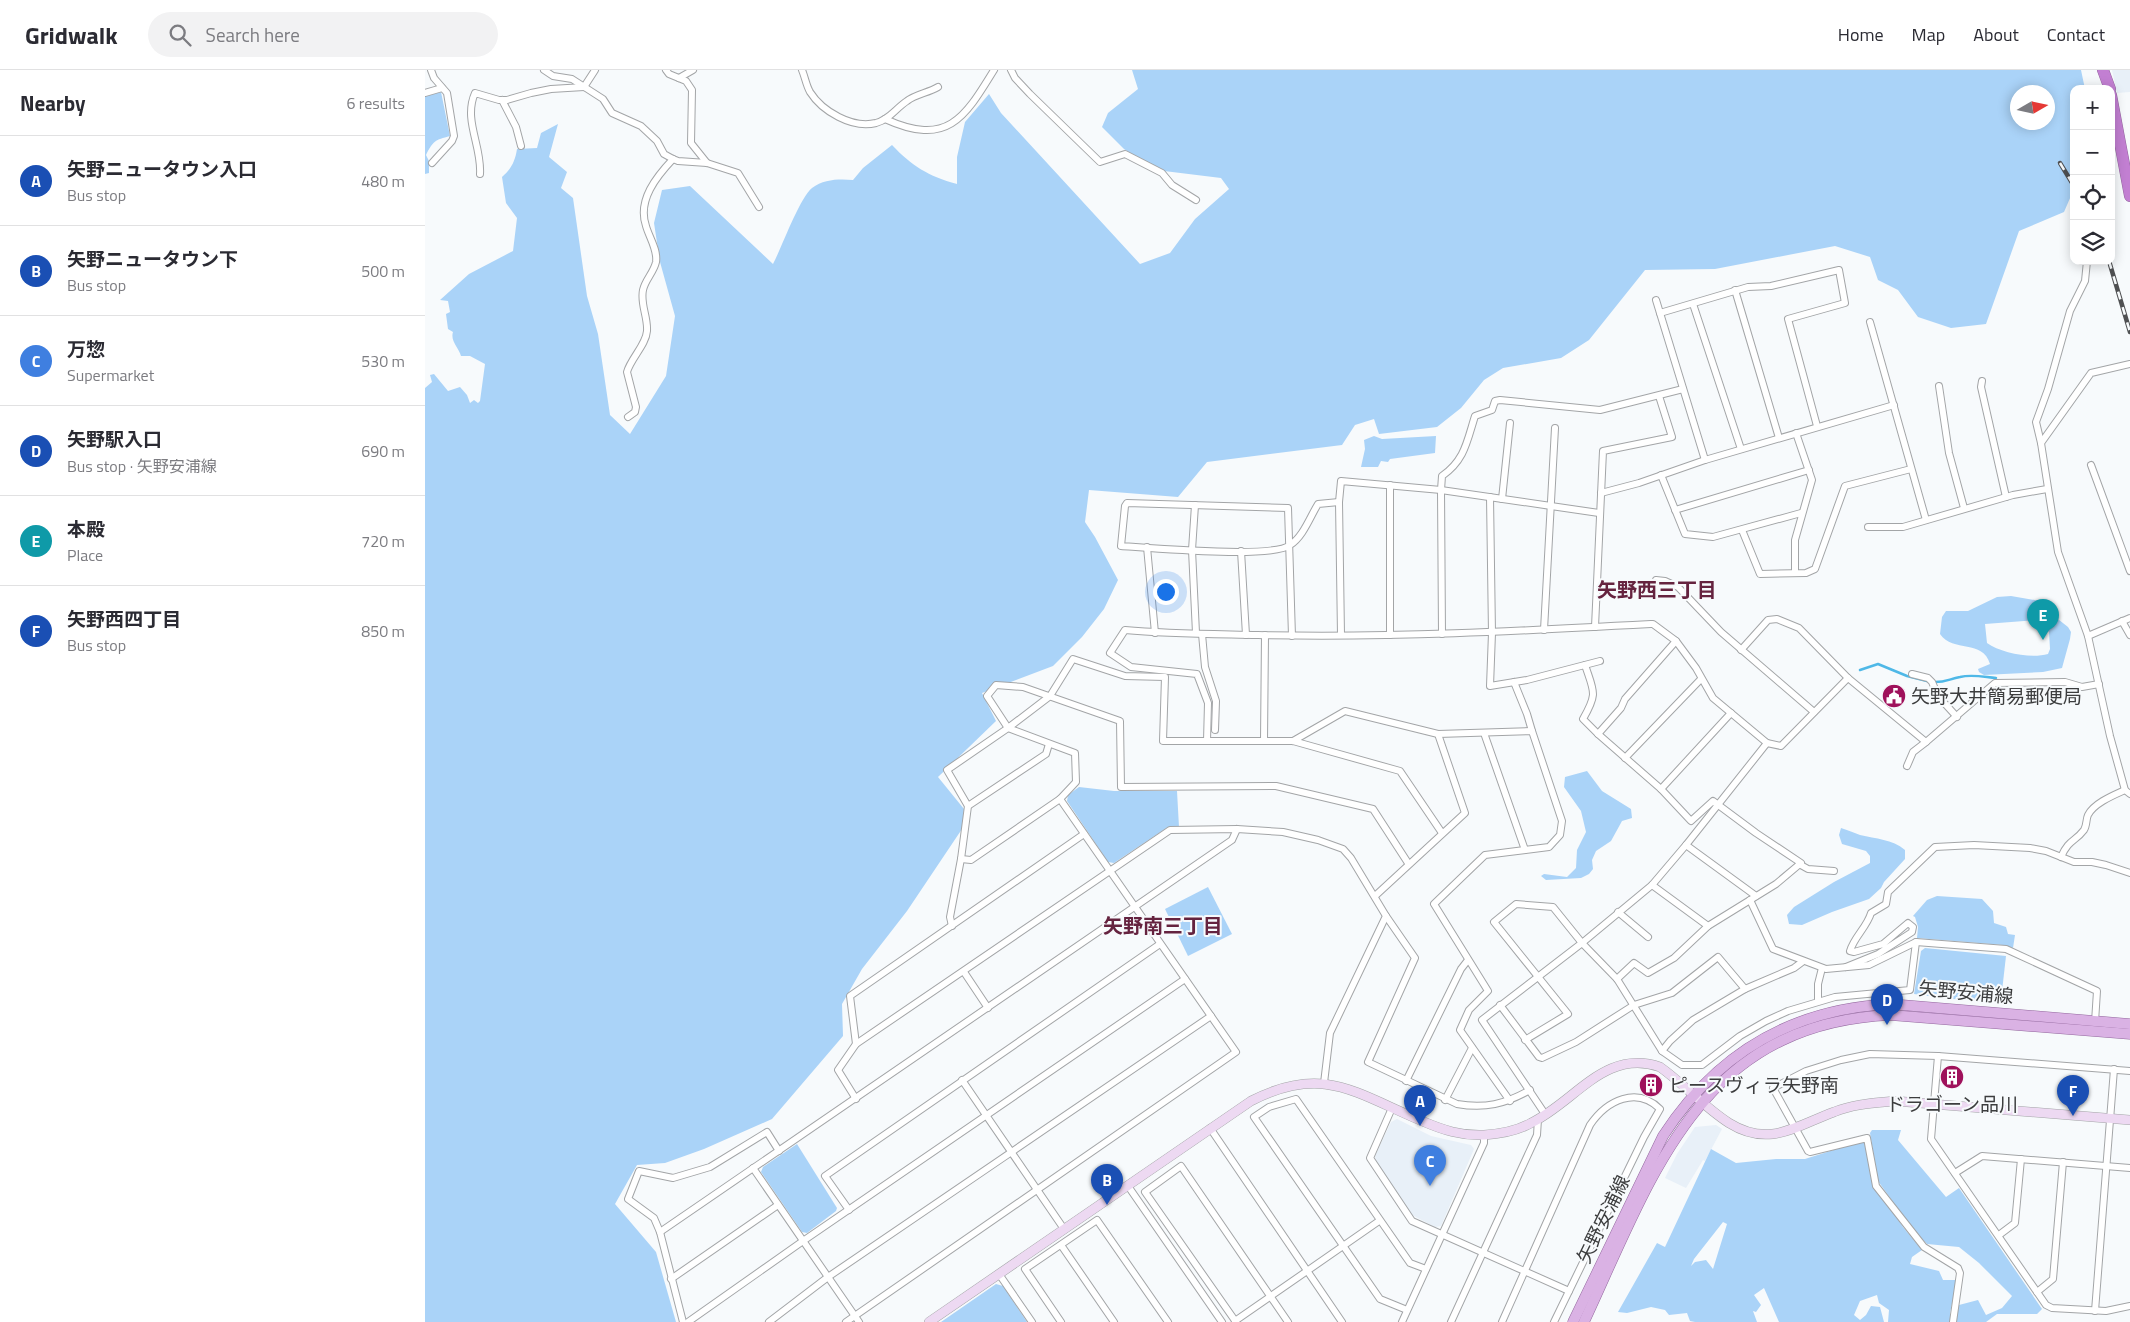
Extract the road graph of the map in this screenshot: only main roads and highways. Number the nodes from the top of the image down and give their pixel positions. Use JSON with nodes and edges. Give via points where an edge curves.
{"nodes":[{"id":1,"x":2103,"y":70,"type":"edge"},
{"id":2,"x":2109,"y":85,"type":"edge"},
{"id":3,"x":2115,"y":116,"type":"edge"},
{"id":4,"x":2130,"y":196,"type":"edge"},
{"id":5,"x":2130,"y":1024,"type":"edge"},
{"id":6,"x":2130,"y":1034,"type":"edge"},
{"id":7,"x":1697,"y":1098,"type":"junction"},
{"id":8,"x":1573,"y":1322,"type":"edge"},
{"id":9,"x":1584,"y":1322,"type":"edge"}],
"edges":[{"from":1,"to":2,"type":"highway"},
{"from":3,"to":4,"type":"highway"},
{"from":5,"to":7,"type":"main road","name":"矢野安浦線","via":[[1907,1005],[1839,1010],[1806,1019],[1760,1041],[1731,1060]]},
{"from":6,"to":7,"type":"main road","name":"矢野安浦線","via":[[1907,1015],[1857,1018],[1810,1029],[1772,1046]]},
{"from":7,"to":8,"type":"main road","name":"矢野安浦線","via":[[1663,1136]]},
{"from":7,"to":9,"type":"main road","name":"矢野安浦線","via":[[1617,1249]]}]}
